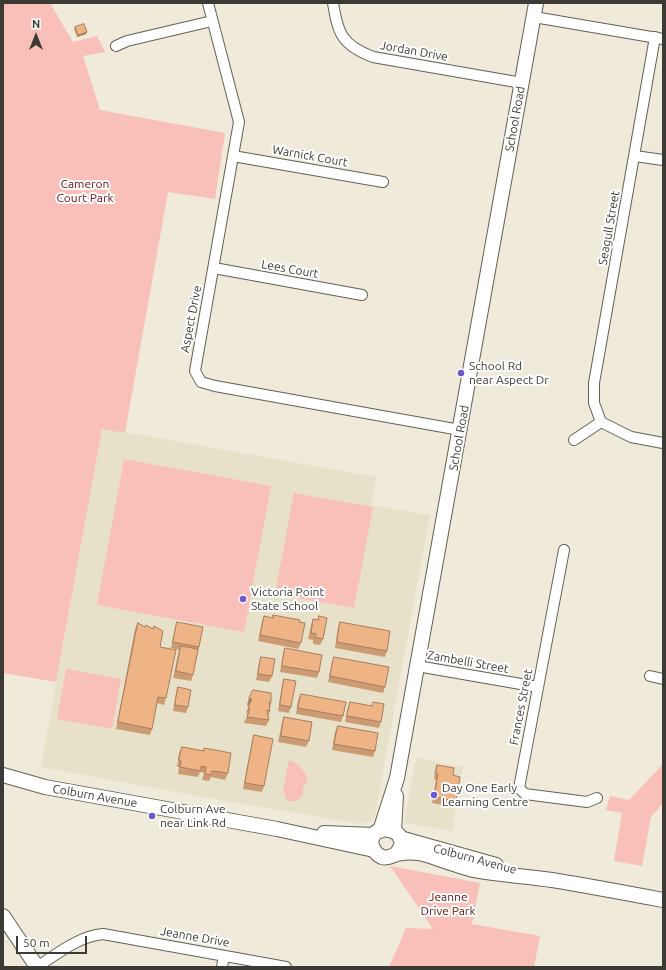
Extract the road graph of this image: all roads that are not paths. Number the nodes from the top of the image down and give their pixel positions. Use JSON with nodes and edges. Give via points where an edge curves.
{"nodes":[{"id":1,"x":208,"y":3,"type":"edge"},
{"id":2,"x":333,"y":3,"type":"edge"},
{"id":3,"x":535,"y":10,"type":"edge"},
{"id":4,"x":212,"y":22,"type":"junction"},
{"id":5,"x":659,"y":38,"type":"edge"},
{"id":6,"x":116,"y":46,"type":"dead end"},
{"id":7,"x":522,"y":84,"type":"junction"},
{"id":8,"x":233,"y":156,"type":"junction"},
{"id":9,"x":635,"y":156,"type":"junction"},
{"id":10,"x":663,"y":160,"type":"edge"},
{"id":11,"x":383,"y":182,"type":"dead end"},
{"id":12,"x":214,"y":268,"type":"junction"},
{"id":13,"x":362,"y":295,"type":"dead end"},
{"id":14,"x":601,"y":422,"type":"junction"},
{"id":15,"x":460,"y":430,"type":"junction"},
{"id":16,"x":574,"y":440,"type":"dead end"},
{"id":17,"x":663,"y":443,"type":"edge"},
{"id":18,"x":564,"y":550,"type":"dead end"},
{"id":19,"x":417,"y":666,"type":"junction"},
{"id":20,"x":650,"y":676,"type":"dead end"},
{"id":21,"x":663,"y":679,"type":"edge"},
{"id":22,"x":538,"y":688,"type":"junction"},
{"id":23,"x":3,"y":775,"type":"edge"},
{"id":24,"x":397,"y":778,"type":"junction"},
{"id":25,"x":3,"y":783,"type":"edge"},
{"id":26,"x":44,"y":786,"type":"junction"},
{"id":27,"x":597,"y":798,"type":"dead end"},
{"id":28,"x":288,"y":831,"type":"junction"},
{"id":29,"x":377,"y":833,"type":"junction"},
{"id":30,"x":397,"y":834,"type":"junction"},
{"id":31,"x":374,"y":850,"type":"junction"},
{"id":32,"x":396,"y":854,"type":"junction"},
{"id":33,"x":551,"y":880,"type":"junction"},
{"id":34,"x":663,"y":900,"type":"edge"},
{"id":35,"x":3,"y":916,"type":"edge"},
{"id":36,"x":224,"y":956,"type":"junction"},
{"id":37,"x":37,"y":967,"type":"edge"},
{"id":38,"x":222,"y":967,"type":"edge"},
{"id":39,"x":286,"y":967,"type":"edge"}],
"edges":[{"from":1,"to":4,"type":"street","name":"Aspect Drive"},
{"from":2,"to":7,"type":"street","name":"Jordan Drive","via":[[337,25],[345,40],[357,51],[373,57]]},
{"from":3,"to":5,"type":"street"},
{"from":3,"to":7,"type":"main road","name":"School Road"},
{"from":4,"to":6,"type":"street","via":[[127,41]]},
{"from":4,"to":8,"type":"street","name":"Aspect Drive","via":[[239,122]]},
{"from":5,"to":9,"type":"street","name":"Seagull Street"},
{"from":7,"to":15,"type":"main road","name":"School Road"},
{"from":8,"to":11,"type":"street","name":"Warnick Court"},
{"from":8,"to":12,"type":"street","name":"Aspect Drive"},
{"from":9,"to":10,"type":"street"},
{"from":9,"to":14,"type":"street","name":"Seagull Street","via":[[594,383],[594,403]]},
{"from":12,"to":13,"type":"street","name":"Lees Court"},
{"from":12,"to":15,"type":"street","name":"Aspect Drive","via":[[195,370],[201,382]]},
{"from":14,"to":16,"type":"street"},
{"from":14,"to":17,"type":"street","via":[[631,437]]},
{"from":15,"to":19,"type":"main road","name":"School Road"},
{"from":18,"to":22,"type":"street","name":"Frances Street"},
{"from":19,"to":22,"type":"street","name":"Zambelli Street"},
{"from":19,"to":24,"type":"main road","name":"School Road"},
{"from":20,"to":21,"type":"street"},
{"from":22,"to":27,"type":"street","name":"Frances Street","via":[[519,788],[525,794],[587,802]]},
{"from":23,"to":26,"type":"main road","name":"Colburn Avenue"},
{"from":24,"to":29,"type":"main road","name":"School Road"},
{"from":24,"to":30,"type":"main road","name":"School Road"},
{"from":25,"to":26,"type":"main road","name":"Colburn Avenue"},
{"from":26,"to":28,"type":"main road","name":"Colburn Avenue"},
{"from":28,"to":29,"type":"main road","name":"Colburn Avenue"},
{"from":28,"to":31,"type":"main road","name":"Colburn Avenue"},
{"from":29,"to":30,"type":"main road","name":"Colburn Avenue","via":[[387,829]]},
{"from":29,"to":31,"type":"main road","via":[[372,843]]},
{"from":30,"to":32,"type":"main road","via":[[400,847]]},
{"from":30,"to":33,"type":"main road","name":"Colburn Avenue"},
{"from":31,"to":32,"type":"main road","name":"Colburn Avenue","via":[[386,858]]},
{"from":32,"to":33,"type":"main road","name":"Colburn Avenue","via":[[416,853],[474,870]]},
{"from":33,"to":34,"type":"main road","name":"Colburn Avenue"},
{"from":35,"to":37,"type":"main road"},
{"from":36,"to":37,"type":"street","name":"Jeanne Drive","via":[[103,934],[83,938]]},
{"from":36,"to":38,"type":"street"},
{"from":36,"to":39,"type":"street","name":"Jeanne Drive"}]}
